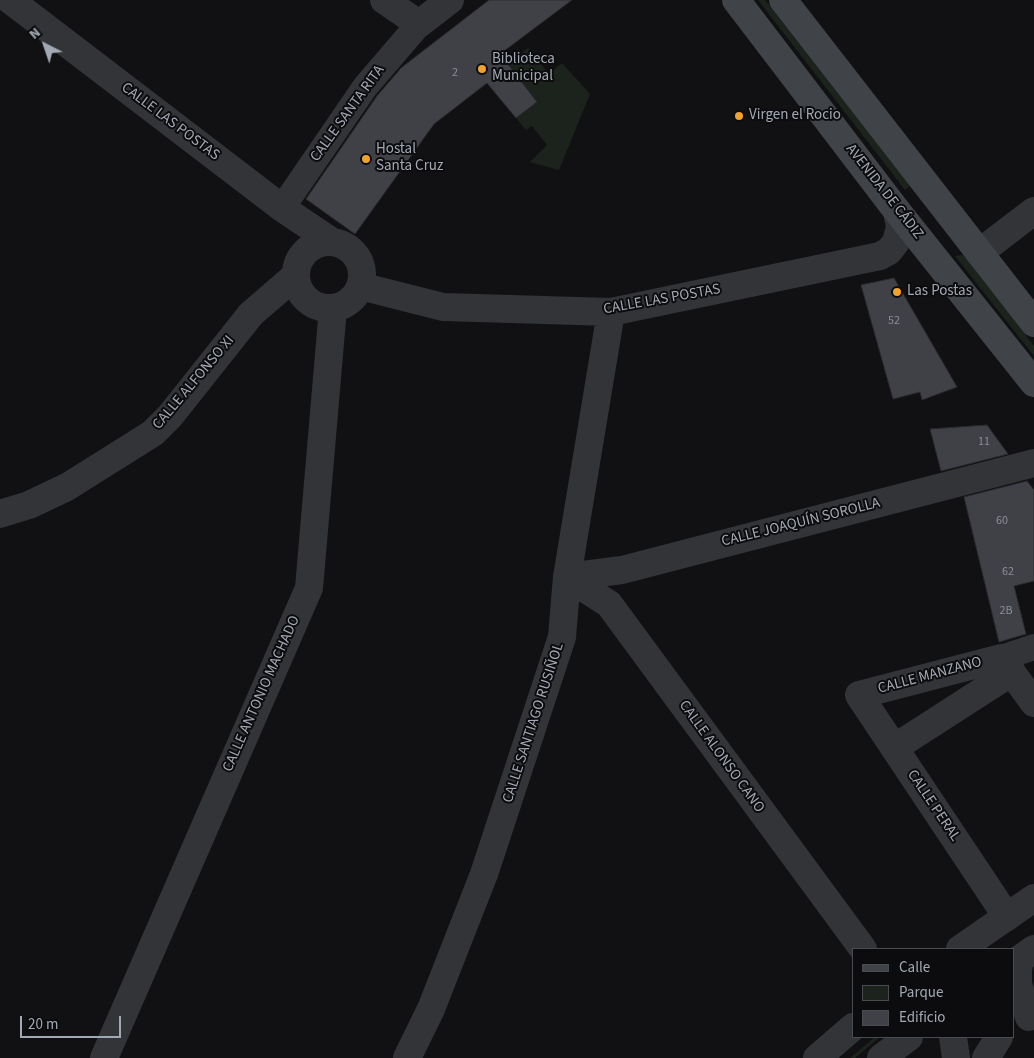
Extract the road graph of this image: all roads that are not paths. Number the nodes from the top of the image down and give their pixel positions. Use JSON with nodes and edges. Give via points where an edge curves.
{"nodes":[{"id":1,"x":10,"y":0,"type":"edge"},
{"id":2,"x":384,"y":0,"type":"edge"},
{"id":3,"x":450,"y":0,"type":"edge"},
{"id":4,"x":736,"y":0,"type":"edge"},
{"id":5,"x":783,"y":0,"type":"edge"},
{"id":6,"x":419,"y":24,"type":"junction"},
{"id":7,"x":282,"y":208,"type":"junction"},
{"id":8,"x":897,"y":210,"type":"junction"},
{"id":9,"x":1034,"y":211,"type":"edge"},
{"id":10,"x":331,"y":241,"type":"junction"},
{"id":11,"x":979,"y":253,"type":"junction"},
{"id":12,"x":296,"y":276,"type":"junction"},
{"id":13,"x":360,"y":286,"type":"junction"},
{"id":14,"x":333,"y":308,"type":"junction"},
{"id":15,"x":611,"y":312,"type":"junction"},
{"id":16,"x":1034,"y":323,"type":"edge"},
{"id":17,"x":1034,"y":383,"type":"edge"},
{"id":18,"x":1034,"y":463,"type":"edge"},
{"id":19,"x":0,"y":514,"type":"edge"},
{"id":20,"x":567,"y":577,"type":"junction"},
{"id":21,"x":1034,"y":647,"type":"edge"},
{"id":22,"x":1007,"y":665,"type":"junction"},
{"id":23,"x":859,"y":695,"type":"joint"},
{"id":24,"x":1034,"y":703,"type":"edge"},
{"id":25,"x":894,"y":748,"type":"junction"},
{"id":26,"x":1034,"y":898,"type":"edge"},
{"id":27,"x":1007,"y":917,"type":"junction"},
{"id":28,"x":861,"y":948,"type":"edge"},
{"id":29,"x":961,"y":948,"type":"edge"},
{"id":30,"x":1022,"y":957,"type":"edge"},
{"id":31,"x":1025,"y":1020,"type":"edge"},
{"id":32,"x":852,"y":1028,"type":"edge"},
{"id":33,"x":908,"y":1038,"type":"edge"},
{"id":34,"x":953,"y":1038,"type":"edge"},
{"id":35,"x":998,"y":1038,"type":"edge"},
{"id":36,"x":104,"y":1058,"type":"edge"},
{"id":37,"x":408,"y":1058,"type":"edge"},
{"id":38,"x":816,"y":1058,"type":"edge"},
{"id":39,"x":881,"y":1058,"type":"edge"},
{"id":40,"x":956,"y":1058,"type":"edge"},
{"id":41,"x":986,"y":1058,"type":"edge"}],
"edges":[{"from":1,"to":7,"type":"street","name":"CALLE LAS POSTAS"},
{"from":2,"to":6,"type":"street"},
{"from":3,"to":6,"type":"street"},
{"from":4,"to":8,"type":"main road","name":"AVENIDA DE CÁDIZ"},
{"from":5,"to":11,"type":"main road"},
{"from":6,"to":7,"type":"street","name":"CALLE SANTA RITA","via":[[365,87]]},
{"from":7,"to":10,"type":"street","name":"CALLE LAS POSTAS"},
{"from":8,"to":15,"type":"street","name":"CALLE LAS POSTAS","via":[[898,235],[893,246],[880,256]]},
{"from":8,"to":17,"type":"main road","name":"AVENIDA DE CÁDIZ"},
{"from":9,"to":11,"type":"street"},
{"from":10,"to":12,"type":"street","via":[[317,243],[305,251]]},
{"from":10,"to":13,"type":"street","via":[[349,248],[358,258],[362,272]]},
{"from":11,"to":16,"type":"main road"},
{"from":12,"to":14,"type":"street","via":[[298,289],[307,300],[319,307]]},
{"from":12,"to":19,"type":"street","name":"CALLE ALFONSO XI","via":[[251,314],[153,433],[67,487]]},
{"from":13,"to":14,"type":"street","via":[[350,300]]},
{"from":13,"to":15,"type":"street","name":"CALLE LAS POSTAS","via":[[443,307]]},
{"from":14,"to":36,"type":"street","name":"CALLE ANTONIO MACHADO","via":[[308,588]]},
{"from":15,"to":20,"type":"street","name":"CALLE SANTIAGO RUSIÑOL"},
{"from":18,"to":20,"type":"street","name":"CALLE JOAQUÍN SOROLLA","via":[[622,570]]},
{"from":20,"to":28,"type":"street","name":"CALLE ALONSO CANO","via":[[608,604]]},
{"from":20,"to":37,"type":"street","name":"CALLE SANTIAGO RUSIÑOL","via":[[562,637],[484,874],[431,1009]]},
{"from":21,"to":22,"type":"street"},
{"from":22,"to":23,"type":"street","name":"CALLE MANZANO"},
{"from":22,"to":24,"type":"street"},
{"from":22,"to":25,"type":"street"},
{"from":23,"to":25,"type":"street","name":"CALLE PERAL"},
{"from":25,"to":27,"type":"street","name":"CALLE PERAL"},
{"from":26,"to":27,"type":"street"},
{"from":27,"to":29,"type":"street"},
{"from":30,"to":31,"type":"street","via":[[1018,984]]},
{"from":32,"to":38,"type":"street"},
{"from":33,"to":39,"type":"street"},
{"from":34,"to":40,"type":"street"},
{"from":35,"to":41,"type":"street"}]}
